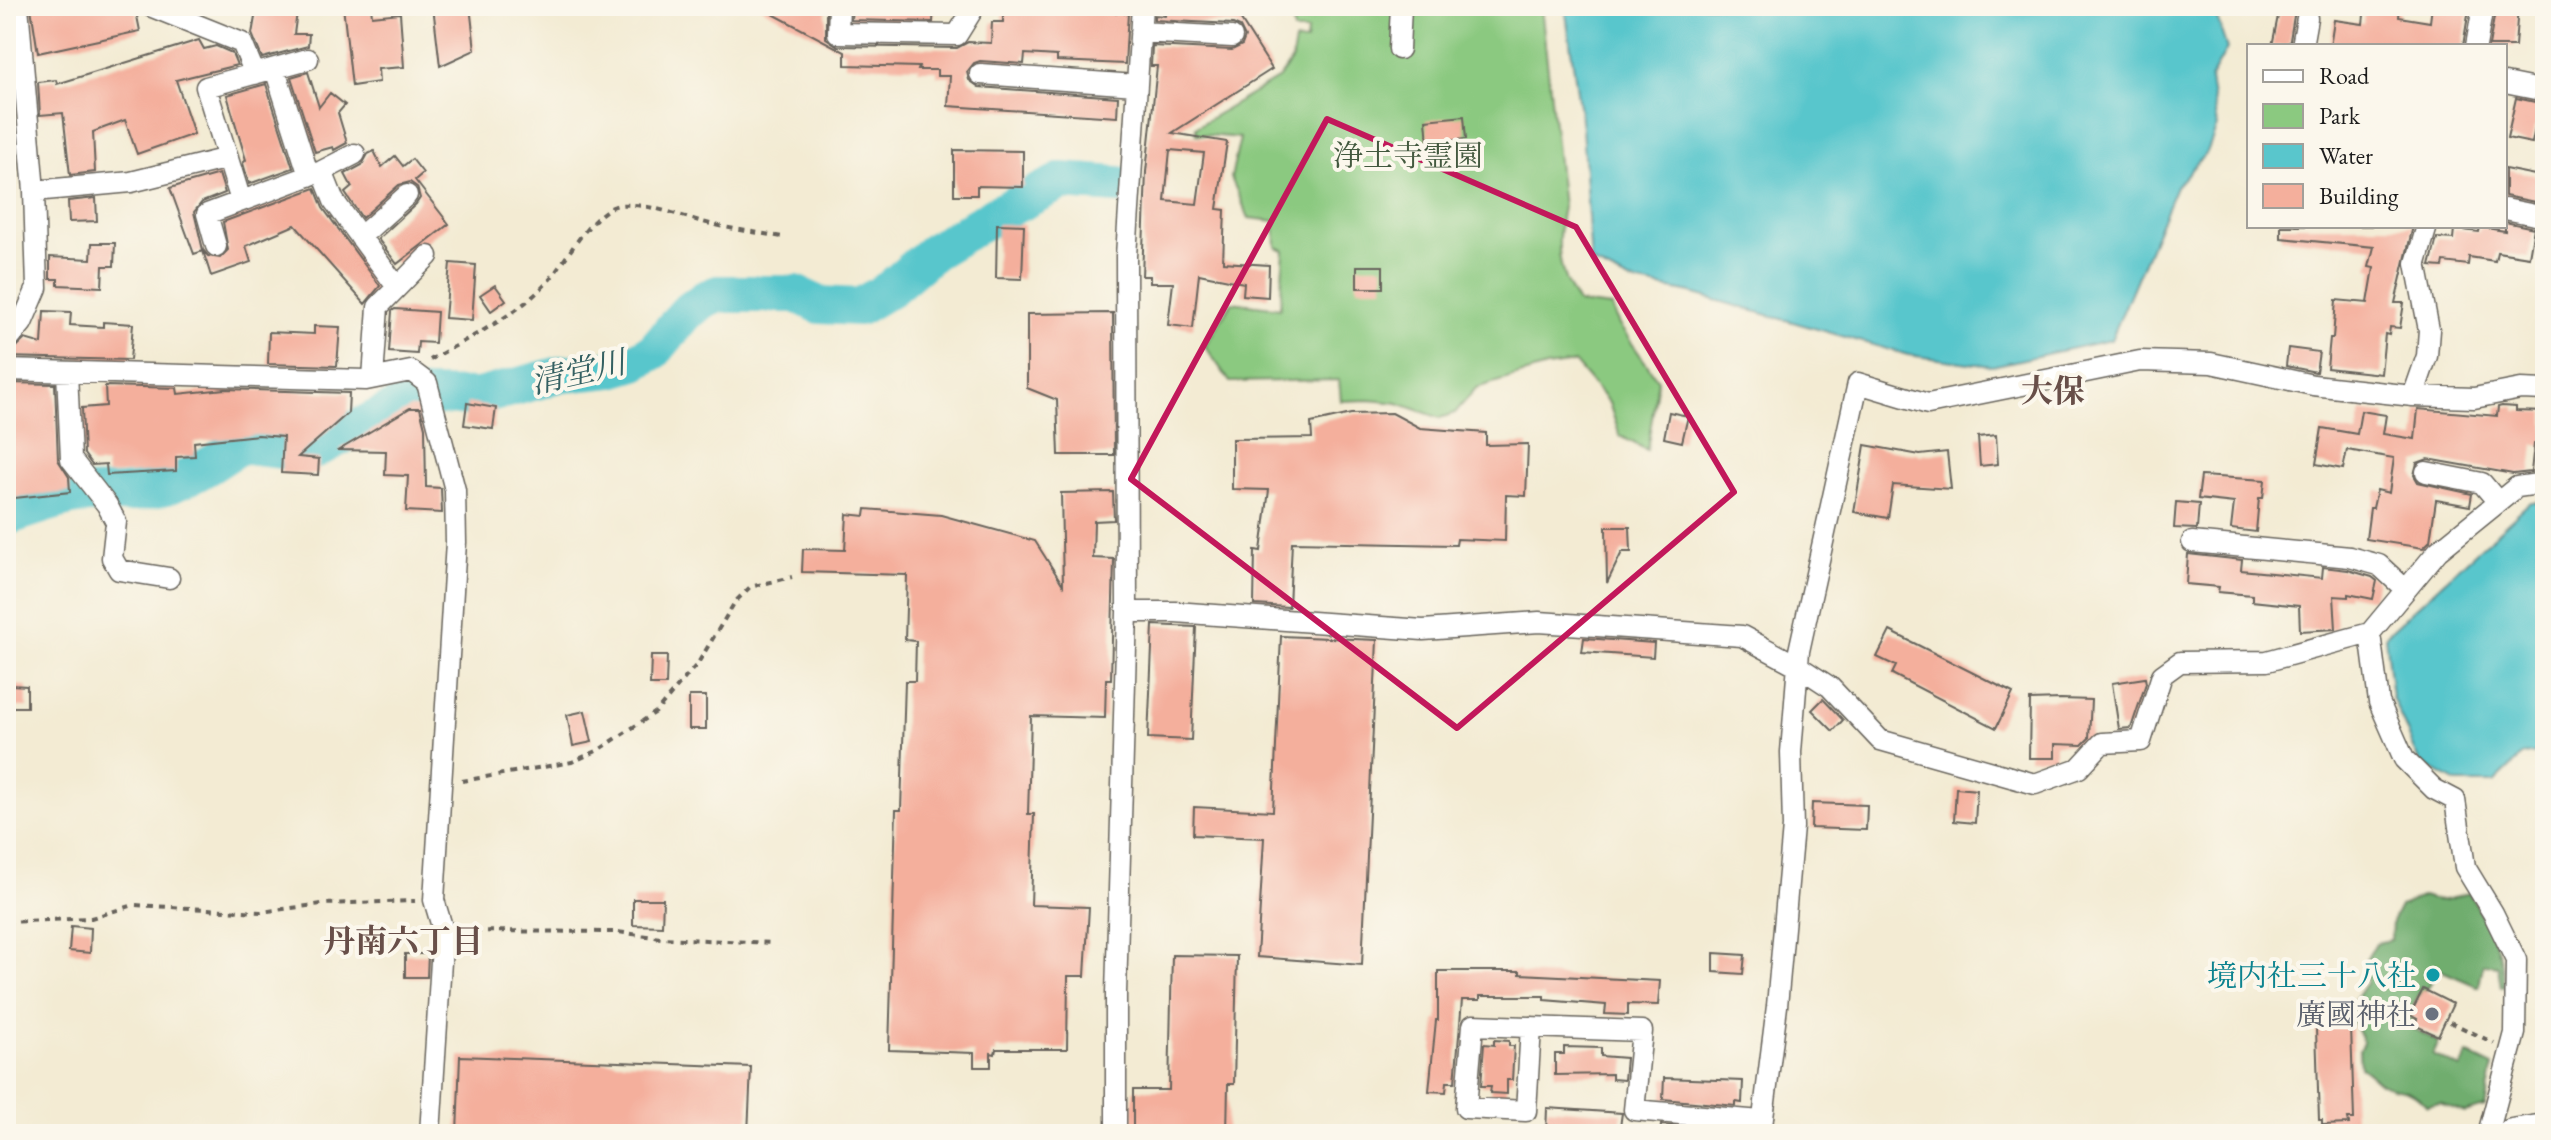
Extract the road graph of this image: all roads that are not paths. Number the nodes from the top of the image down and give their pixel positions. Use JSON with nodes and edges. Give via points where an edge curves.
{"nodes":[{"id":1,"x":17,"y":6,"type":"edge"},
{"id":2,"x":150,"y":6,"type":"edge"},
{"id":3,"x":839,"y":6,"type":"edge"},
{"id":4,"x":975,"y":6,"type":"edge"},
{"id":5,"x":1142,"y":6,"type":"edge"},
{"id":6,"x":1401,"y":6,"type":"edge"},
{"id":7,"x":2483,"y":6,"type":"edge"},
{"id":8,"x":6,"y":8,"type":"edge"},
{"id":9,"x":2307,"y":18,"type":"dead end"},
{"id":10,"x":1140,"y":32,"type":"junction"},
{"id":11,"x":1232,"y":37,"type":"dead end"},
{"id":12,"x":2302,"y":44,"type":"edge"},
{"id":13,"x":2476,"y":44,"type":"edge"},
{"id":14,"x":1399,"y":49,"type":"dead end"},
{"id":15,"x":308,"y":59,"type":"dead end"},
{"id":16,"x":265,"y":72,"type":"junction"},
{"id":17,"x":980,"y":74,"type":"dead end"},
{"id":18,"x":2507,"y":83,"type":"edge"},
{"id":19,"x":1136,"y":85,"type":"junction"},
{"id":20,"x":2545,"y":91,"type":"edge"},
{"id":21,"x":355,"y":154,"type":"dead end"},
{"id":22,"x":228,"y":158,"type":"junction"},
{"id":23,"x":316,"y":173,"type":"junction"},
{"id":24,"x":34,"y":191,"type":"junction"},
{"id":25,"x":407,"y":195,"type":"dead end"},
{"id":26,"x":241,"y":201,"type":"junction"},
{"id":27,"x":2507,"y":209,"type":"edge"},
{"id":28,"x":2545,"y":217,"type":"edge"},
{"id":29,"x":2426,"y":228,"type":"edge"},
{"id":30,"x":360,"y":237,"type":"junction"},
{"id":31,"x":216,"y":246,"type":"dead end"},
{"id":32,"x":428,"y":256,"type":"dead end"},
{"id":33,"x":397,"y":287,"type":"junction"},
{"id":34,"x":6,"y":342,"type":"edge"},
{"id":35,"x":6,"y":370,"type":"edge"},
{"id":36,"x":67,"y":372,"type":"junction"},
{"id":37,"x":373,"y":378,"type":"junction"},
{"id":38,"x":2545,"y":390,"type":"edge"},
{"id":39,"x":2413,"y":396,"type":"junction"},
{"id":40,"x":2426,"y":472,"type":"dead end"},
{"id":41,"x":2545,"y":483,"type":"edge"},
{"id":42,"x":2498,"y":502,"type":"junction"},
{"id":43,"x":2192,"y":542,"type":"dead end"},
{"id":44,"x":169,"y":578,"type":"dead end"},
{"id":45,"x":2406,"y":590,"type":"junction"},
{"id":46,"x":1127,"y":612,"type":"junction"},
{"id":47,"x":2370,"y":633,"type":"junction"},
{"id":48,"x":1798,"y":666,"type":"junction"},
{"id":49,"x":1531,"y":1027,"type":"junction"},
{"id":50,"x":1761,"y":1128,"type":"edge"},
{"id":51,"x":2545,"y":1129,"type":"edge"},
{"id":52,"x":430,"y":1134,"type":"edge"},
{"id":53,"x":1116,"y":1134,"type":"edge"},
{"id":54,"x":2488,"y":1134,"type":"edge"},
{"id":55,"x":2512,"y":1134,"type":"edge"}],
"edges":[{"from":1,"to":8,"type":"street"},
{"from":1,"to":24,"type":"street"},
{"from":2,"to":16,"type":"street","via":[[242,43]]},
{"from":3,"to":4,"type":"street","via":[[838,33],[957,35]]},
{"from":5,"to":10,"type":"street"},
{"from":6,"to":14,"type":"street"},
{"from":7,"to":13,"type":"street"},
{"from":9,"to":12,"type":"street"},
{"from":10,"to":11,"type":"street"},
{"from":10,"to":19,"type":"street"},
{"from":15,"to":16,"type":"street"},
{"from":16,"to":22,"type":"street","via":[[206,87]]},
{"from":16,"to":23,"type":"street"},
{"from":17,"to":19,"type":"street"},
{"from":18,"to":20,"type":"street"},
{"from":19,"to":46,"type":"street","via":[[1126,256]]},
{"from":21,"to":23,"type":"street"},
{"from":22,"to":24,"type":"street","via":[[131,182]]},
{"from":22,"to":26,"type":"street"},
{"from":23,"to":26,"type":"street"},
{"from":23,"to":30,"type":"street"},
{"from":24,"to":34,"type":"street","via":[[37,288],[22,323]]},
{"from":25,"to":30,"type":"street"},
{"from":26,"to":31,"type":"street","via":[[207,214]]},
{"from":27,"to":28,"type":"street"},
{"from":29,"to":39,"type":"street","via":[[2416,263],[2429,330],[2427,356]]},
{"from":30,"to":33,"type":"street"},
{"from":32,"to":33,"type":"street"},
{"from":33,"to":37,"type":"street","via":[[378,307]]},
{"from":35,"to":36,"type":"street"},
{"from":36,"to":37,"type":"street"},
{"from":36,"to":44,"type":"street","via":[[71,459],[116,522],[112,558],[119,570]]},
{"from":37,"to":52,"type":"street","via":[[419,377],[437,416],[455,490],[434,900],[443,930]]},
{"from":38,"to":39,"type":"street","via":[[2474,398]]},
{"from":39,"to":48,"type":"street","via":[[2313,385],[2211,363],[2140,361],[1928,404],[1858,383]]},
{"from":40,"to":42,"type":"street","via":[[2482,483]]},
{"from":41,"to":42,"type":"street","via":[[2517,487]]},
{"from":42,"to":45,"type":"street","via":[[2438,551]]},
{"from":43,"to":45,"type":"street","via":[[2350,557],[2379,565]]},
{"from":45,"to":47,"type":"street"},
{"from":46,"to":48,"type":"street","via":[[1423,630],[1539,622],[1742,636]]},
{"from":46,"to":53,"type":"street"},
{"from":47,"to":48,"type":"street","via":[[2267,661],[2180,662],[2162,675],[2141,741],[2102,743],[2079,768],[2035,784],[1880,740],[1830,687]]},
{"from":47,"to":54,"type":"street","via":[[2379,702],[2404,759],[2434,789],[2455,800],[2465,867],[2516,960],[2515,1033]]},
{"from":48,"to":50,"type":"street","via":[[1791,752],[1793,827]]},
{"from":49,"to":49,"type":"street","via":[[1473,1025],[1466,1108],[1526,1111]]},
{"from":49,"to":50,"type":"street","via":[[1642,1031],[1634,1110]]},
{"from":51,"to":55,"type":"highway"}]}
